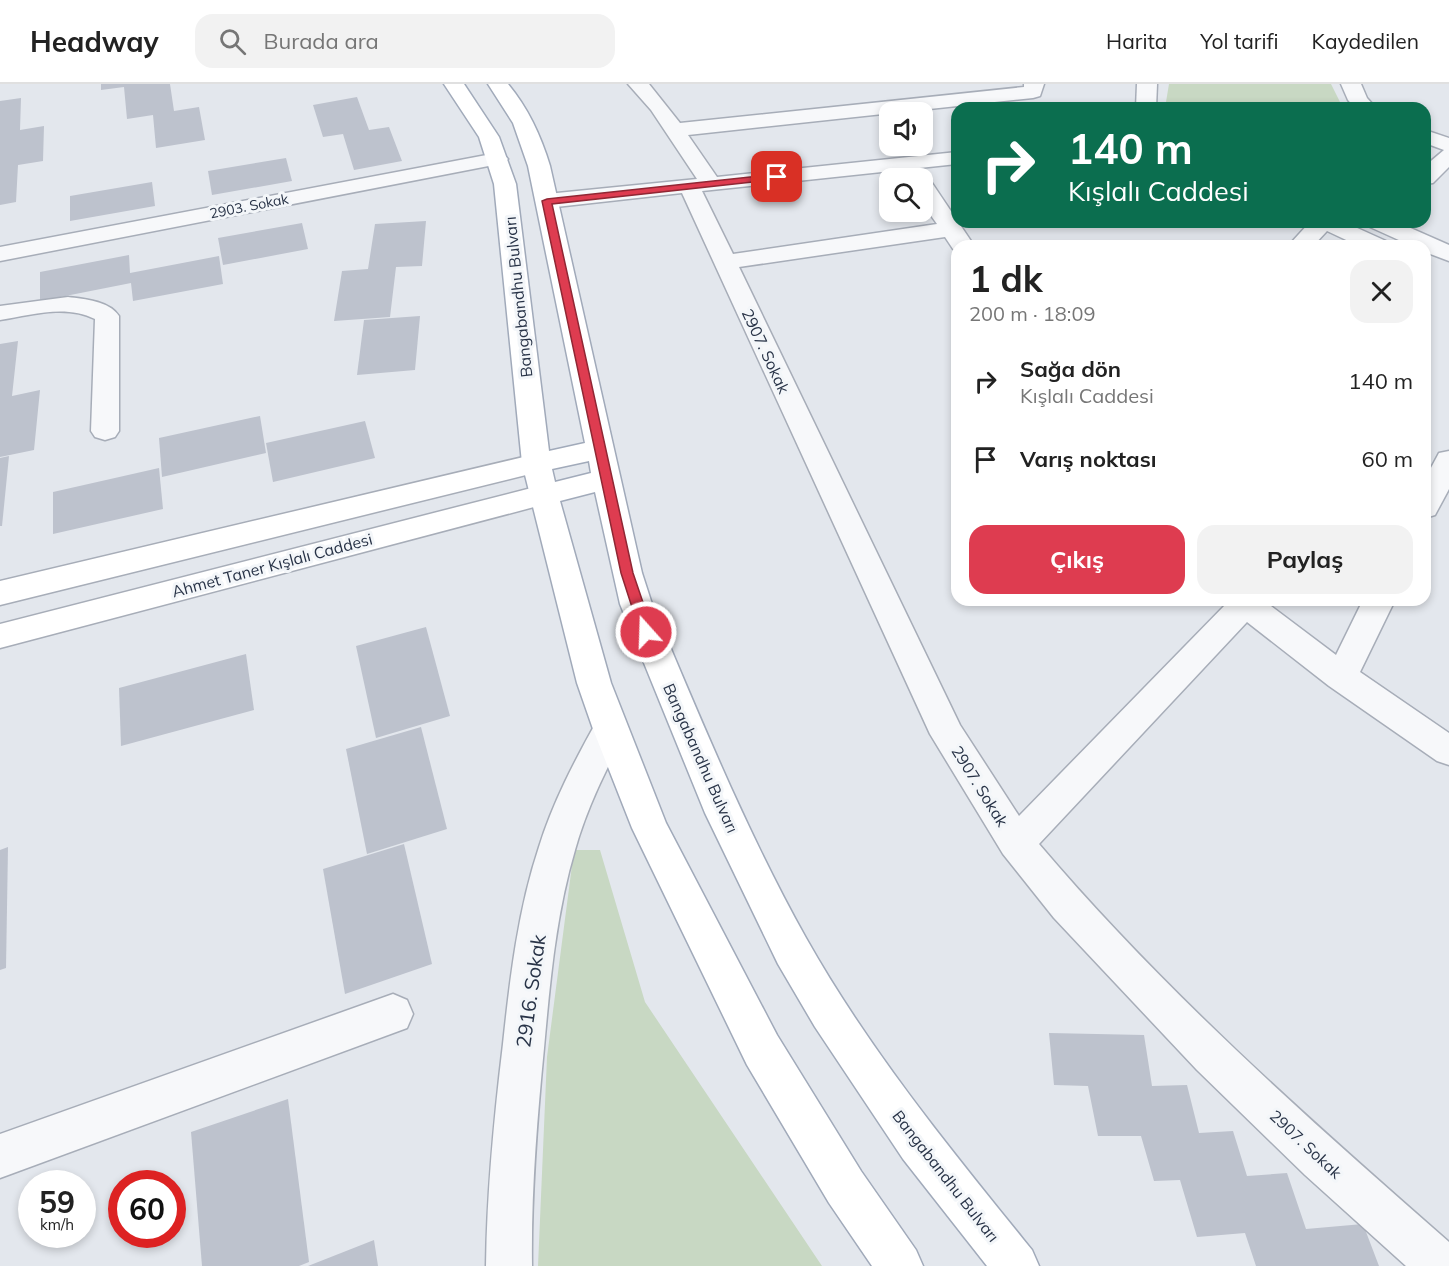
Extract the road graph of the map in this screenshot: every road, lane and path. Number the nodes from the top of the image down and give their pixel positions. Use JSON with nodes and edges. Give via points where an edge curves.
{"nodes":[{"id":1,"x":454,"y":84,"type":"edge"},
{"id":2,"x":498,"y":84,"type":"edge"},
{"id":3,"x":638,"y":84,"type":"edge"},
{"id":4,"x":1034,"y":84,"type":"edge"},
{"id":5,"x":1147,"y":84,"type":"edge"},
{"id":6,"x":1351,"y":84,"type":"edge"},
{"id":7,"x":858,"y":92,"type":"dead end"},
{"id":8,"x":1146,"y":102,"type":"edge"},
{"id":9,"x":1360,"y":102,"type":"edge"},
{"id":10,"x":872,"y":107,"type":"junction"},
{"id":11,"x":674,"y":130,"type":"junction"},
{"id":12,"x":1431,"y":138,"type":"edge"},
{"id":13,"x":1449,"y":145,"type":"edge"},
{"id":14,"x":1449,"y":155,"type":"edge"},
{"id":15,"x":497,"y":159,"type":"junction"},
{"id":16,"x":951,"y":160,"type":"edge"},
{"id":17,"x":923,"y":168,"type":"edge"},
{"id":18,"x":1431,"y":172,"type":"edge"},
{"id":19,"x":879,"y":173,"type":"edge"},
{"id":20,"x":700,"y":185,"type":"junction"},
{"id":21,"x":547,"y":201,"type":"junction"},
{"id":22,"x":933,"y":202,"type":"edge"},
{"id":23,"x":1318,"y":228,"type":"edge"},
{"id":24,"x":1338,"y":228,"type":"edge"},
{"id":25,"x":1387,"y":228,"type":"edge"},
{"id":26,"x":957,"y":238,"type":"edge"},
{"id":27,"x":1306,"y":240,"type":"edge"},
{"id":28,"x":1364,"y":240,"type":"edge"},
{"id":29,"x":1403,"y":240,"type":"edge"},
{"id":30,"x":0,"y":254,"type":"edge"},
{"id":31,"x":724,"y":262,"type":"junction"},
{"id":32,"x":0,"y":313,"type":"edge"},
{"id":33,"x":105,"y":431,"type":"dead end"},
{"id":34,"x":1449,"y":460,"type":"edge"},
{"id":35,"x":536,"y":463,"type":"junction"},
{"id":36,"x":604,"y":464,"type":"junction"},
{"id":37,"x":543,"y":495,"type":"junction"},
{"id":38,"x":1431,"y":496,"type":"edge"},
{"id":39,"x":0,"y":593,"type":"edge"},
{"id":40,"x":1239,"y":606,"type":"edge"},
{"id":41,"x":1248,"y":606,"type":"edge"},
{"id":42,"x":1376,"y":606,"type":"edge"},
{"id":43,"x":0,"y":636,"type":"edge"},
{"id":44,"x":1341,"y":677,"type":"junction"},
{"id":45,"x":610,"y":729,"type":"junction"},
{"id":46,"x":1449,"y":751,"type":"edge"},
{"id":47,"x":1016,"y":843,"type":"junction"},
{"id":48,"x":393,"y":1014,"type":"dead end"},
{"id":49,"x":0,"y":1156,"type":"edge"},
{"id":50,"x":509,"y":1266,"type":"edge"},
{"id":51,"x":900,"y":1266,"type":"edge"},
{"id":52,"x":1016,"y":1266,"type":"edge"},
{"id":53,"x":1441,"y":1266,"type":"edge"}],
"edges":[{"from":1,"to":15,"type":"main road","name":"Bangabandhu Bulvarı","via":[[477,116]]},
{"from":2,"to":21,"type":"main road","name":"Bangabandhu Bulvarı","via":[[531,138]]},
{"from":3,"to":11,"type":"street","name":"2907. Sokak"},
{"from":4,"to":10,"type":"street","via":[[1033,92]]},
{"from":5,"to":8,"type":"street"},
{"from":6,"to":9,"type":"street"},
{"from":7,"to":10,"type":"street"},
{"from":10,"to":11,"type":"street"},
{"from":11,"to":20,"type":"street","name":"2907. Sokak"},
{"from":12,"to":13,"type":"street"},
{"from":14,"to":18,"type":"street"},
{"from":15,"to":30,"type":"street","name":"2903. Sokak"},
{"from":15,"to":35,"type":"main road","name":"Bangabandhu Bulvarı","via":[[505,184]]},
{"from":16,"to":17,"type":"street"},
{"from":19,"to":20,"type":"street"},
{"from":20,"to":21,"type":"street"},
{"from":20,"to":31,"type":"street","name":"2907. Sokak"},
{"from":21,"to":36,"type":"main road","name":"Bangabandhu Bulvarı"},
{"from":22,"to":26,"type":"street"},
{"from":23,"to":27,"type":"street"},
{"from":24,"to":28,"type":"street"},
{"from":25,"to":29,"type":"street"},
{"from":26,"to":31,"type":"street"},
{"from":31,"to":47,"type":"street","name":"2907. Sokak","via":[[946,734]]},
{"from":32,"to":33,"type":"street","via":[[64,304],[86,307],[107,316]]},
{"from":34,"to":38,"type":"street"},
{"from":35,"to":36,"type":"main road","name":"Ahmet Taner Kışlalı Caddesi"},
{"from":35,"to":37,"type":"main road","name":"Bangabandhu Bulvarı"},
{"from":35,"to":39,"type":"main road","name":"Ahmet Taner Kışlalı Caddesi"},
{"from":36,"to":37,"type":"main road","name":"Ahmet Taner Kışlalı Caddesi"},
{"from":36,"to":52,"type":"main road","name":"Bangabandhu Bulvarı","via":[[627,573],[646,632],[723,813],[792,951],[918,1144]]},
{"from":37,"to":43,"type":"main road","name":"Ahmet Taner Kışlalı Caddesi"},
{"from":37,"to":45,"type":"main road","name":"Bangabandhu Bulvarı"},
{"from":40,"to":47,"type":"street"},
{"from":41,"to":44,"type":"street"},
{"from":42,"to":44,"type":"street"},
{"from":44,"to":46,"type":"street"},
{"from":45,"to":50,"type":"street","name":"2916. Sokak","via":[[582,782],[556,850],[537,941],[516,1107]]},
{"from":45,"to":51,"type":"main road","name":"Bangabandhu Bulvarı","via":[[650,828],[762,1050],[845,1187]]},
{"from":47,"to":53,"type":"street","name":"2907. Sokak","via":[[1068,906],[1212,1055]]},
{"from":48,"to":49,"type":"street"}]}
